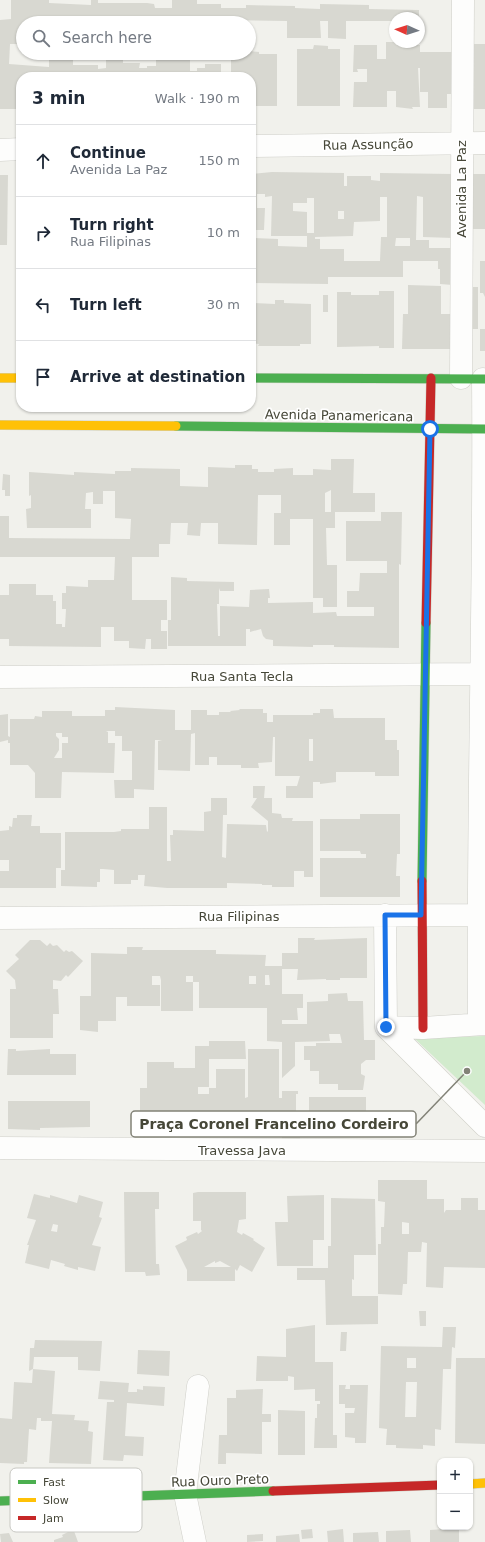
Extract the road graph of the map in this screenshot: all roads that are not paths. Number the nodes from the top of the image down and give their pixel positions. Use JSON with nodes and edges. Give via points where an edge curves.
{"nodes":[{"id":1,"x":463,"y":0,"type":"edge"},
{"id":2,"x":461,"y":143,"type":"junction"},
{"id":3,"x":485,"y":143,"type":"edge"},
{"id":4,"x":256,"y":146,"type":"edge"},
{"id":5,"x":16,"y":149,"type":"edge"},
{"id":6,"x":0,"y":150,"type":"edge"},
{"id":7,"x":0,"y":378,"type":"edge"},
{"id":8,"x":16,"y":378,"type":"edge"},
{"id":9,"x":256,"y":378,"type":"edge"},
{"id":10,"x":431,"y":378,"type":"junction"},
{"id":11,"x":461,"y":378,"type":"junction"},
{"id":12,"x":484,"y":379,"type":"edge"},
{"id":13,"x":0,"y":425,"type":"edge"},
{"id":14,"x":430,"y":429,"type":"junction"},
{"id":15,"x":485,"y":429,"type":"edge"},
{"id":16,"x":483,"y":674,"type":"junction"},
{"id":17,"x":426,"y":676,"type":"junction"},
{"id":18,"x":0,"y":677,"type":"edge"},
{"id":19,"x":385,"y":915,"type":"junction"},
{"id":20,"x":421,"y":915,"type":"junction"},
{"id":21,"x":478,"y":915,"type":"junction"},
{"id":22,"x":0,"y":918,"type":"edge"},
{"id":23,"x":482,"y":1024,"type":"edge"},
{"id":24,"x":386,"y":1027,"type":"junction"},
{"id":25,"x":423,"y":1028,"type":"junction"},
{"id":26,"x":485,"y":1126,"type":"edge"},
{"id":27,"x":0,"y":1148,"type":"edge"},
{"id":28,"x":485,"y":1151,"type":"edge"},
{"id":29,"x":198,"y":1386,"type":"dead end"},
{"id":30,"x":485,"y":1483,"type":"edge"},
{"id":31,"x":473,"y":1484,"type":"edge"},
{"id":32,"x":437,"y":1485,"type":"edge"},
{"id":33,"x":185,"y":1494,"type":"junction"},
{"id":34,"x":142,"y":1496,"type":"edge"},
{"id":35,"x":0,"y":1501,"type":"edge"},
{"id":36,"x":10,"y":1501,"type":"edge"},
{"id":37,"x":195,"y":1542,"type":"edge"}],
"edges":[{"from":1,"to":2,"type":"street","name":"Avenida La Paz"},
{"from":2,"to":3,"type":"street","name":"Rua Assunção"},
{"from":2,"to":4,"type":"street","name":"Rua Assunção"},
{"from":2,"to":11,"type":"street","name":"Avenida La Paz"},
{"from":5,"to":6,"type":"street"},
{"from":7,"to":8,"type":"street"},
{"from":9,"to":10,"type":"street"},
{"from":10,"to":11,"type":"street"},
{"from":10,"to":14,"type":"street"},
{"from":11,"to":12,"type":"street"},
{"from":12,"to":15,"type":"street"},
{"from":13,"to":14,"type":"street","name":"Avenida Panamericana"},
{"from":14,"to":15,"type":"street","name":"Avenida Panamericana"},
{"from":14,"to":17,"type":"street"},
{"from":15,"to":16,"type":"street"},
{"from":16,"to":17,"type":"street","name":"Rua Santa Tecla"},
{"from":16,"to":21,"type":"street"},
{"from":17,"to":18,"type":"street","name":"Rua Santa Tecla"},
{"from":17,"to":20,"type":"street"},
{"from":19,"to":20,"type":"street","name":"Rua Filipinas"},
{"from":19,"to":22,"type":"street","name":"Rua Filipinas"},
{"from":19,"to":24,"type":"street"},
{"from":20,"to":21,"type":"street","name":"Rua Filipinas"},
{"from":20,"to":25,"type":"street"},
{"from":21,"to":23,"type":"street"},
{"from":23,"to":25,"type":"street"},
{"from":24,"to":25,"type":"street"},
{"from":24,"to":26,"type":"street"},
{"from":27,"to":28,"type":"street","name":"Travessa Java"},
{"from":29,"to":33,"type":"street"},
{"from":30,"to":31,"type":"street"},
{"from":32,"to":33,"type":"street","name":"Rua Ouro Preto"},
{"from":33,"to":34,"type":"street","name":"Rua Ouro Preto"},
{"from":33,"to":37,"type":"street"},
{"from":35,"to":36,"type":"street","name":"Rua Ouro Preto"}]}
